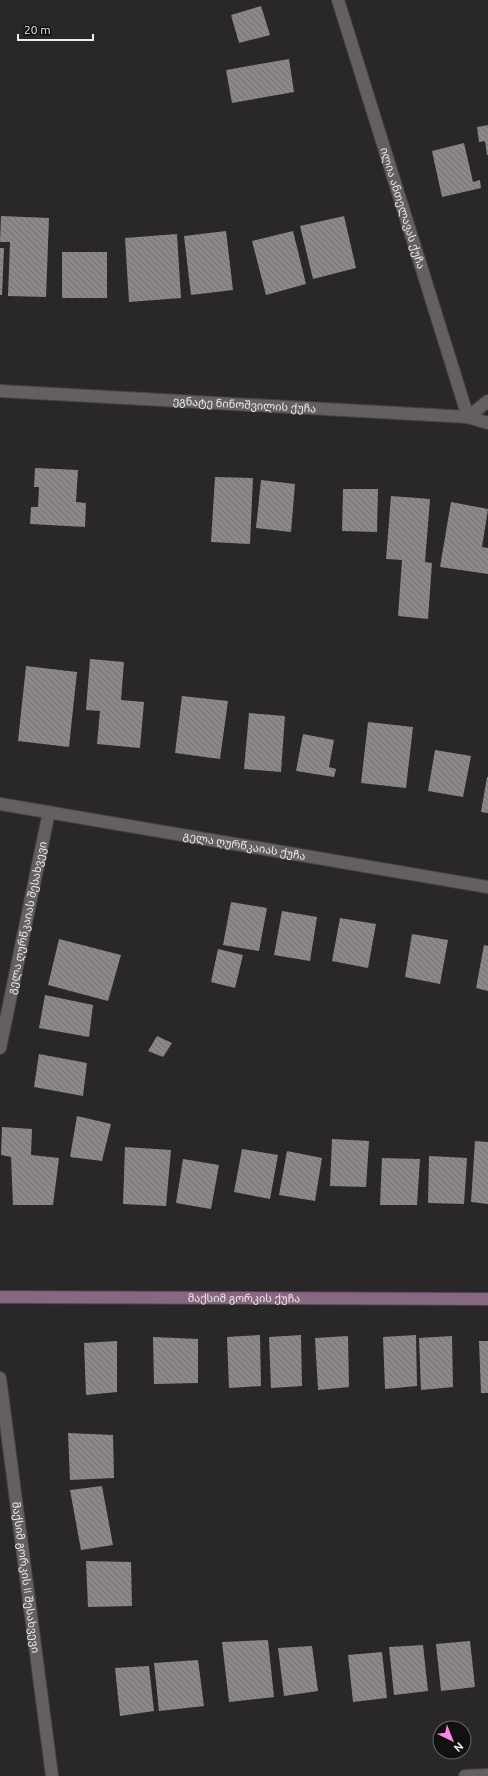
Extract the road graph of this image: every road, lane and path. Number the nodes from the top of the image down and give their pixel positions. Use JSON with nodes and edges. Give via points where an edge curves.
{"nodes":[{"id":1,"x":338,"y":0,"type":"edge"},
{"id":2,"x":0,"y":391,"type":"edge"},
{"id":3,"x":488,"y":401,"type":"edge"},
{"id":4,"x":468,"y":417,"type":"junction"},
{"id":5,"x":488,"y":423,"type":"edge"},
{"id":6,"x":0,"y":804,"type":"edge"},
{"id":7,"x":49,"y":812,"type":"junction"},
{"id":8,"x":488,"y":887,"type":"edge"},
{"id":9,"x":0,"y":1048,"type":"edge"},
{"id":10,"x":0,"y":1297,"type":"edge"},
{"id":11,"x":488,"y":1299,"type":"edge"},
{"id":12,"x":0,"y":1378,"type":"edge"},
{"id":13,"x":488,"y":1775,"type":"edge"},
{"id":14,"x":52,"y":1776,"type":"edge"},
{"id":15,"x":465,"y":1776,"type":"edge"}],
"edges":[{"from":1,"to":4,"type":"street","name":"ილია ანთელავას ქუჩა"},
{"from":2,"to":4,"type":"street","name":"ეგნატე ნინოშვილის ქუჩა"},
{"from":3,"to":4,"type":"street"},
{"from":4,"to":5,"type":"street","name":"ეგნატე ნინოშვილის ქუჩა"},
{"from":6,"to":7,"type":"street","name":"გელა ღურწკაიას ქუჩა"},
{"from":7,"to":8,"type":"street","name":"გელა ღურწკაიას ქუჩა"},
{"from":7,"to":9,"type":"street","name":"გელა ღურწკაიას შესახვევი"},
{"from":10,"to":11,"type":"street","name":"მაქსიმ გორკის ქუჩა"},
{"from":12,"to":14,"type":"street","name":"მაქსიმ გორკის II შესახვევი"},
{"from":13,"to":15,"type":"street"}]}
